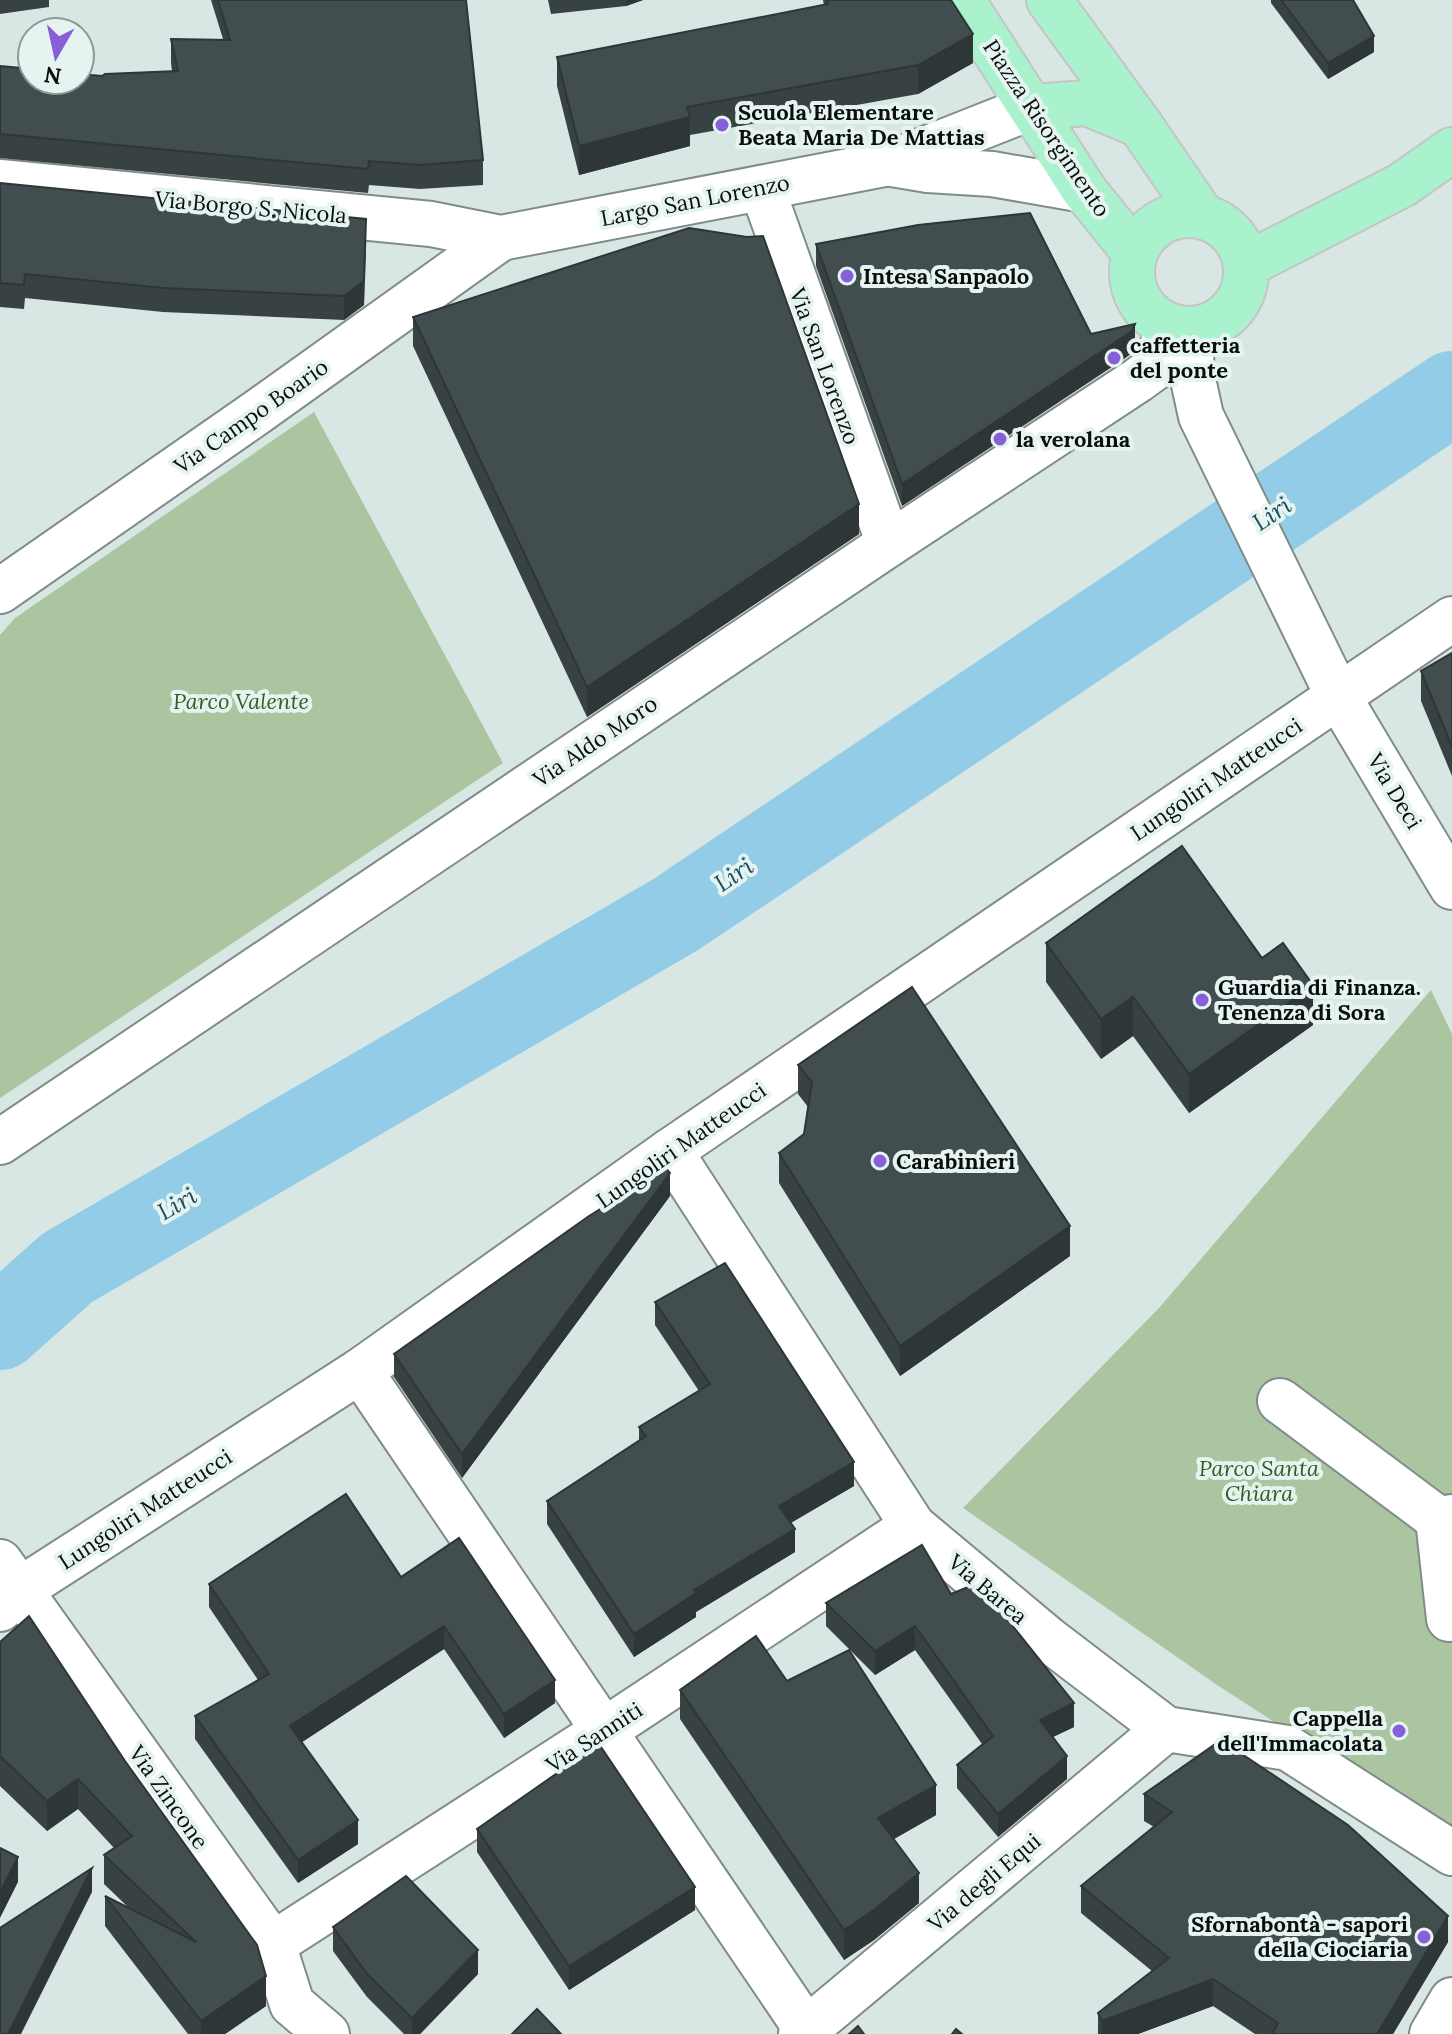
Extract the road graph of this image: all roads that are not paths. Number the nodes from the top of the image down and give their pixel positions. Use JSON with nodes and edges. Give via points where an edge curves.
{"nodes":[{"id":1,"x":962,"y":0,"type":"edge"},
{"id":2,"x":1049,"y":0,"type":"edge"},
{"id":3,"x":1032,"y":107,"type":"junction"},
{"id":4,"x":1140,"y":125,"type":"junction"},
{"id":5,"x":1452,"y":150,"type":"edge"},
{"id":6,"x":890,"y":163,"type":"junction"},
{"id":7,"x":0,"y":182,"type":"edge"},
{"id":8,"x":762,"y":188,"type":"junction"},
{"id":9,"x":1084,"y":190,"type":"junction"},
{"id":10,"x":1203,"y":217,"type":"junction"},
{"id":11,"x":501,"y":238,"type":"junction"},
{"id":12,"x":1135,"y":253,"type":"junction"},
{"id":13,"x":1246,"y":265,"type":"junction"},
{"id":14,"x":1180,"y":328,"type":"junction"},
{"id":15,"x":889,"y":544,"type":"junction"},
{"id":16,"x":0,"y":591,"type":"edge"},
{"id":17,"x":1452,"y":619,"type":"edge"},
{"id":18,"x":1338,"y":696,"type":"junction"},
{"id":19,"x":1452,"y":887,"type":"edge"},
{"id":20,"x":0,"y":1142,"type":"edge"},
{"id":21,"x":670,"y":1151,"type":"junction"},
{"id":22,"x":360,"y":1371,"type":"junction"},
{"id":23,"x":1280,"y":1401,"type":"dead end"},
{"id":24,"x":1445,"y":1518,"type":"edge"},
{"id":25,"x":913,"y":1526,"type":"junction"},
{"id":26,"x":7,"y":1586,"type":"edge"},
{"id":27,"x":1452,"y":1618,"type":"edge"},
{"id":28,"x":1166,"y":1729,"type":"junction"},
{"id":29,"x":605,"y":1730,"type":"junction"},
{"id":30,"x":1452,"y":1853,"type":"edge"},
{"id":31,"x":273,"y":1944,"type":"junction"},
{"id":32,"x":1452,"y":2000,"type":"edge"},
{"id":33,"x":284,"y":2019,"type":"edge"},
{"id":34,"x":804,"y":2032,"type":"edge"},
{"id":35,"x":327,"y":2034,"type":"edge"},
{"id":36,"x":1432,"y":2034,"type":"edge"}],
"edges":[{"from":1,"to":3,"type":"main road","name":"Piazza Risorgimento"},
{"from":2,"to":4,"type":"main road"},
{"from":3,"to":4,"type":"main road","via":[[1087,103]]},
{"from":3,"to":6,"type":"street","name":"Largo San Lorenzo"},
{"from":3,"to":9,"type":"main road","name":"Piazza Risorgimento"},
{"from":4,"to":10,"type":"main road"},
{"from":5,"to":13,"type":"main road","via":[[1402,185]]},
{"from":6,"to":8,"type":"street","name":"Largo San Lorenzo"},
{"from":6,"to":9,"type":"street","name":"Largo San Lorenzo"},
{"from":7,"to":11,"type":"street","name":"Via Borgo S. Nicola","via":[[431,224]]},
{"from":8,"to":11,"type":"street","name":"Largo San Lorenzo"},
{"from":8,"to":15,"type":"street","name":"Via San Lorenzo"},
{"from":9,"to":12,"type":"main road","name":"Piazza Risorgimento"},
{"from":10,"to":12,"type":"main road","via":[[1186,215],[1162,222]]},
{"from":10,"to":13,"type":"main road","via":[[1232,235]]},
{"from":11,"to":16,"type":"street","name":"Via Campo Boario"},
{"from":12,"to":14,"type":"main road","via":[[1131,271],[1142,305],[1154,318]]},
{"from":13,"to":14,"type":"main road","via":[[1246,282],[1232,310],[1206,327]]},
{"from":14,"to":15,"type":"street","name":"Via Aldo Moro","via":[[1153,369]]},
{"from":14,"to":18,"type":"street","name":"Via Deci","via":[[1201,416]]},
{"from":15,"to":20,"type":"street","name":"Via Aldo Moro"},
{"from":17,"to":18,"type":"street","name":"Lungoliri Matteucci"},
{"from":18,"to":19,"type":"street","name":"Via Deci"},
{"from":18,"to":21,"type":"street","name":"Lungoliri Matteucci"},
{"from":21,"to":22,"type":"street","name":"Lungoliri Matteucci"},
{"from":21,"to":25,"type":"street","name":"Via Barea"},
{"from":22,"to":26,"type":"street","name":"Lungoliri Matteucci"},
{"from":22,"to":29,"type":"street"},
{"from":23,"to":24,"type":"street"},
{"from":24,"to":27,"type":"street"},
{"from":25,"to":28,"type":"street","name":"Via Barea"},
{"from":25,"to":29,"type":"street","name":"Via Sanniti"},
{"from":26,"to":31,"type":"street","name":"Via Zincone"},
{"from":28,"to":30,"type":"street","name":"Via Barea","via":[[1288,1748]]},
{"from":28,"to":34,"type":"street","name":"Via degli Equi"},
{"from":29,"to":31,"type":"street","name":"Via Sanniti"},
{"from":29,"to":34,"type":"street"},
{"from":31,"to":33,"type":"street","name":"Via Zincone"},
{"from":32,"to":36,"type":"street"},
{"from":33,"to":35,"type":"street","name":"Via Zincone"}]}
